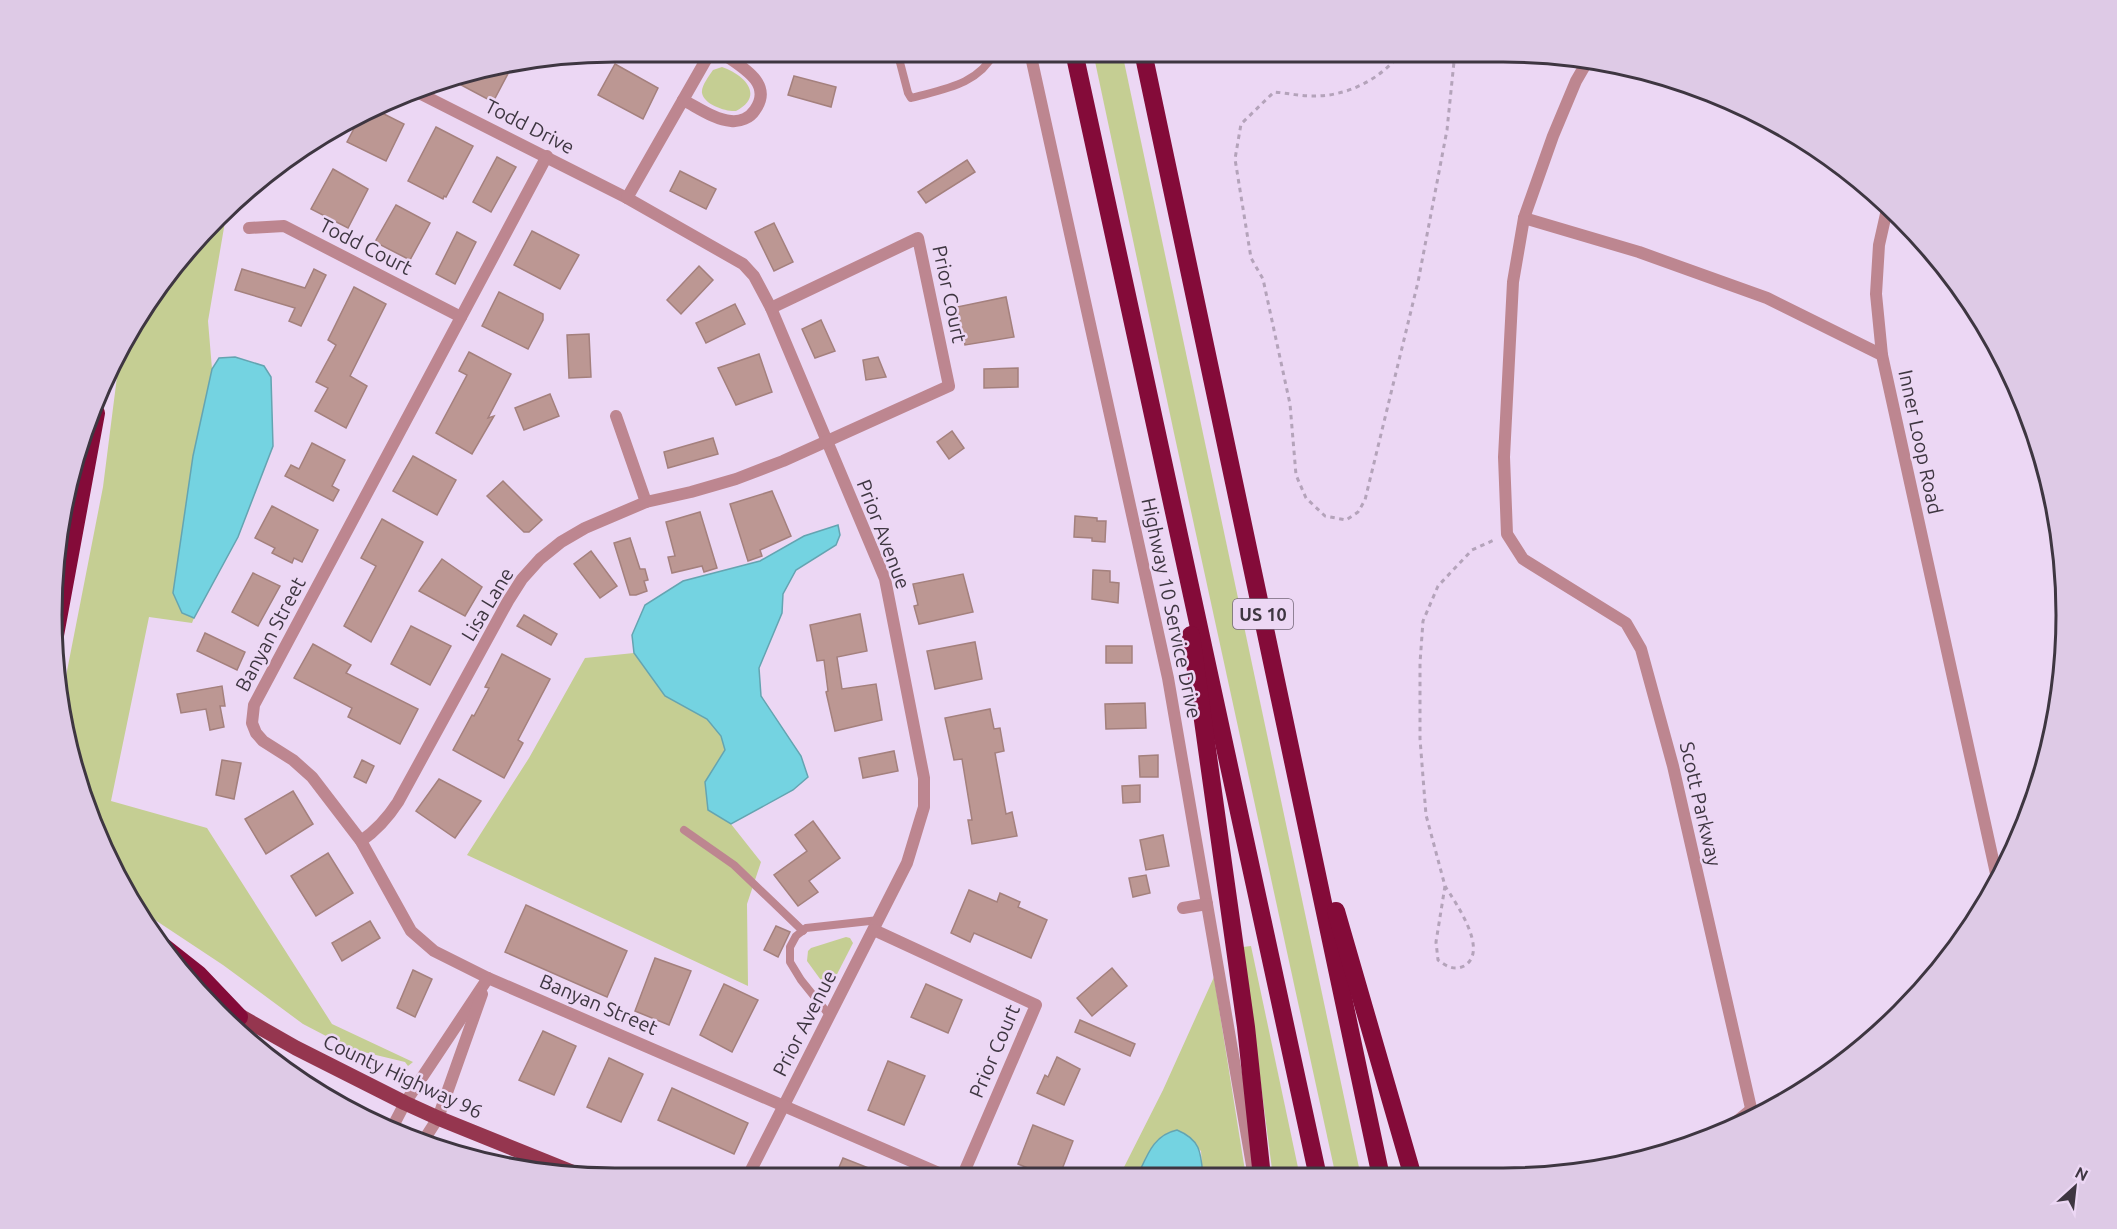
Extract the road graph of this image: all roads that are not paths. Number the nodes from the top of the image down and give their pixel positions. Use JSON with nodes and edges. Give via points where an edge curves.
{"nodes":[{"id":1,"x":705,"y":62,"type":"edge"},
{"id":2,"x":734,"y":62,"type":"edge"},
{"id":3,"x":900,"y":62,"type":"edge"},
{"id":4,"x":989,"y":62,"type":"edge"},
{"id":5,"x":1032,"y":62,"type":"edge"},
{"id":6,"x":1076,"y":62,"type":"edge"},
{"id":7,"x":1145,"y":62,"type":"edge"},
{"id":8,"x":1584,"y":68,"type":"edge"},
{"id":9,"x":425,"y":96,"type":"edge"},
{"id":10,"x":683,"y":100,"type":"junction"},
{"id":11,"x":547,"y":156,"type":"junction"},
{"id":12,"x":627,"y":198,"type":"junction"},
{"id":13,"x":1886,"y":216,"type":"edge"},
{"id":14,"x":1524,"y":218,"type":"junction"},
{"id":15,"x":249,"y":228,"type":"dead end"},
{"id":16,"x":771,"y":308,"type":"junction"},
{"id":17,"x":461,"y":317,"type":"junction"},
{"id":18,"x":1882,"y":355,"type":"junction"},
{"id":19,"x":616,"y":416,"type":"dead end"},
{"id":20,"x":92,"y":434,"type":"edge"},
{"id":21,"x":826,"y":441,"type":"junction"},
{"id":22,"x":646,"y":502,"type":"junction"},
{"id":23,"x":1180,"y":541,"type":"junction"},
{"id":24,"x":63,"y":594,"type":"edge"},
{"id":25,"x":1309,"y":828,"type":"junction"},
{"id":26,"x":684,"y":830,"type":"dead end"},
{"id":27,"x":361,"y":841,"type":"junction"},
{"id":28,"x":1994,"y":866,"type":"edge"},
{"id":29,"x":1207,"y":904,"type":"junction"},
{"id":30,"x":1183,"y":908,"type":"dead end"},
{"id":31,"x":876,"y":925,"type":"junction"},
{"id":32,"x":803,"y":931,"type":"junction"},
{"id":33,"x":189,"y":967,"type":"edge"},
{"id":34,"x":488,"y":978,"type":"junction"},
{"id":35,"x":224,"y":1007,"type":"edge"},
{"id":36,"x":830,"y":1016,"type":"junction"},
{"id":37,"x":239,"y":1017,"type":"junction"},
{"id":38,"x":405,"y":1103,"type":"junction"},
{"id":39,"x":784,"y":1105,"type":"junction"},
{"id":40,"x":1751,"y":1108,"type":"edge"},
{"id":41,"x":438,"y":1118,"type":"junction"},
{"id":42,"x":395,"y":1122,"type":"edge"},
{"id":43,"x":428,"y":1134,"type":"edge"},
{"id":44,"x":551,"y":1164,"type":"edge"},
{"id":45,"x":752,"y":1168,"type":"edge"},
{"id":46,"x":928,"y":1168,"type":"edge"},
{"id":47,"x":966,"y":1168,"type":"edge"},
{"id":48,"x":1252,"y":1168,"type":"edge"},
{"id":49,"x":1261,"y":1168,"type":"edge"},
{"id":50,"x":1316,"y":1168,"type":"edge"},
{"id":51,"x":1379,"y":1168,"type":"edge"},
{"id":52,"x":1410,"y":1168,"type":"edge"}],
"edges":[{"from":1,"to":10,"type":"street"},
{"from":2,"to":10,"type":"street","via":[[754,76],[760,87],[761,99],[748,117],[731,122]]},
{"from":3,"to":4,"type":"lane","via":[[911,98],[963,84]]},
{"from":5,"to":29,"type":"street","name":"Highway 10 Service Drive","via":[[1168,678]]},
{"from":6,"to":23,"type":"highway"},
{"from":7,"to":25,"type":"highway","number":"US 10"},
{"from":8,"to":14,"type":"street","via":[[1553,136]]},
{"from":9,"to":11,"type":"street","name":"Todd Drive"},
{"from":10,"to":12,"type":"street"},
{"from":11,"to":12,"type":"street","name":"Todd Drive"},
{"from":11,"to":17,"type":"street","name":"Banyan Street"},
{"from":12,"to":16,"type":"street","name":"Prior Avenue","via":[[743,264]]},
{"from":13,"to":18,"type":"street","via":[[1876,294]]},
{"from":14,"to":18,"type":"street","name":"Inner Loop Road","via":[[1639,252],[1767,298]]},
{"from":14,"to":40,"type":"street","name":"Scott Parkway","via":[[1513,282],[1504,457],[1507,534],[1523,560],[1626,623],[1641,649],[1673,766]]},
{"from":15,"to":17,"type":"street","name":"Todd Court","via":[[284,226]]},
{"from":16,"to":21,"type":"street","name":"Prior Avenue"},
{"from":16,"to":21,"type":"street","name":"Prior Court","via":[[918,238],[949,386]]},
{"from":17,"to":27,"type":"street","name":"Banyan Street","via":[[252,711],[256,733],[312,777]]},
{"from":18,"to":28,"type":"street","name":"Inner Loop Road"},
{"from":19,"to":22,"type":"street"},
{"from":20,"to":24,"type":"highway"},
{"from":21,"to":22,"type":"street","name":"Lisa Lane","via":[[736,479]]},
{"from":21,"to":31,"type":"street","name":"Prior Avenue","via":[[885,579],[924,778],[924,807],[907,863]]},
{"from":22,"to":27,"type":"street","name":"Lisa Lane","via":[[561,542],[522,579],[398,802],[375,832]]},
{"from":23,"to":49,"type":"highway","via":[[1246,1027]]},
{"from":23,"to":50,"type":"highway"},
{"from":25,"to":51,"type":"highway","number":"US 10"},
{"from":25,"to":52,"type":"highway","via":[[1345,938]]},
{"from":26,"to":32,"type":"lane","via":[[734,865]]},
{"from":27,"to":34,"type":"street","name":"Banyan Street","via":[[411,931],[434,951]]},
{"from":29,"to":30,"type":"street"},
{"from":29,"to":48,"type":"street","name":"Highway 10 Service Drive"},
{"from":31,"to":32,"type":"lane"},
{"from":31,"to":36,"type":"street","name":"Prior Avenue"},
{"from":31,"to":47,"type":"street","name":"Prior Court","via":[[1036,1005]]},
{"from":32,"to":36,"type":"lane","via":[[790,946],[790,962]]},
{"from":33,"to":37,"type":"highway"},
{"from":34,"to":38,"type":"street"},
{"from":34,"to":39,"type":"street","name":"Banyan Street"},
{"from":34,"to":41,"type":"street"},
{"from":35,"to":37,"type":"main road","name":"County Highway 96"},
{"from":36,"to":39,"type":"street","name":"Prior Avenue"},
{"from":37,"to":38,"type":"main road","name":"County Highway 96"},
{"from":38,"to":41,"type":"main road","name":"County Highway 96"},
{"from":38,"to":42,"type":"street"},
{"from":39,"to":45,"type":"street","name":"Prior Avenue"},
{"from":39,"to":46,"type":"street"},
{"from":41,"to":43,"type":"street"},
{"from":41,"to":44,"type":"main road","name":"County Highway 96"}]}
